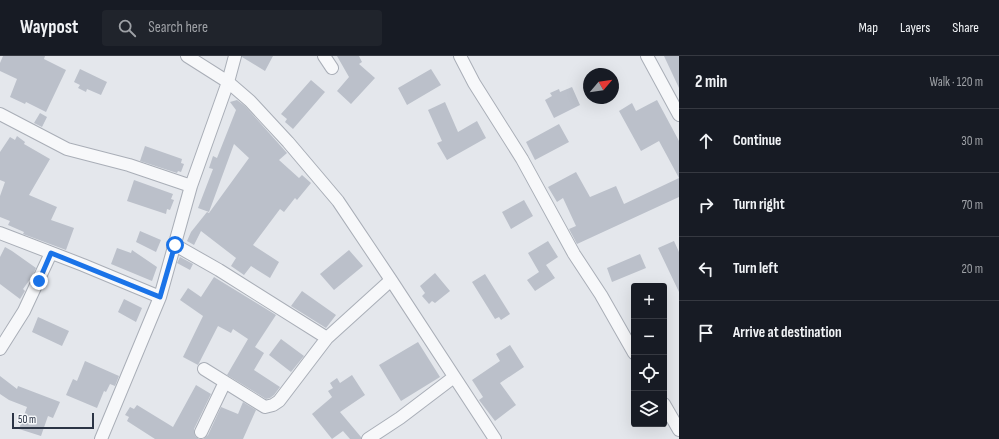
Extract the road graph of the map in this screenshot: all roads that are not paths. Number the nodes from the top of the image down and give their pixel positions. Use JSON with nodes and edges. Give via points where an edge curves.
{"nodes":[{"id":1,"x":187,"y":56,"type":"edge"},
{"id":2,"x":235,"y":56,"type":"edge"},
{"id":3,"x":324,"y":56,"type":"edge"},
{"id":4,"x":460,"y":56,"type":"edge"},
{"id":5,"x":647,"y":56,"type":"edge"},
{"id":6,"x":332,"y":68,"type":"dead end"},
{"id":7,"x":228,"y":82,"type":"junction"},
{"id":8,"x":0,"y":114,"type":"edge"},
{"id":9,"x":679,"y":115,"type":"edge"},
{"id":10,"x":191,"y":186,"type":"junction"},
{"id":11,"x":0,"y":233,"type":"edge"},
{"id":12,"x":175,"y":245,"type":"junction"},
{"id":13,"x":51,"y":253,"type":"junction"},
{"id":14,"x":391,"y":280,"type":"junction"},
{"id":15,"x":160,"y":297,"type":"junction"},
{"id":16,"x":327,"y":338,"type":"junction"},
{"id":17,"x":631,"y":348,"type":"edge"},
{"id":18,"x":0,"y":350,"type":"edge"},
{"id":19,"x":204,"y":369,"type":"dead end"},
{"id":20,"x":454,"y":378,"type":"junction"},
{"id":21,"x":225,"y":382,"type":"junction"},
{"id":22,"x":667,"y":409,"type":"edge"},
{"id":23,"x":679,"y":430,"type":"edge"},
{"id":24,"x":201,"y":432,"type":"dead end"},
{"id":25,"x":101,"y":439,"type":"edge"},
{"id":26,"x":368,"y":439,"type":"edge"},
{"id":27,"x":495,"y":439,"type":"edge"}],
"edges":[{"from":1,"to":7,"type":"street"},
{"from":2,"to":7,"type":"street"},
{"from":3,"to":6,"type":"street"},
{"from":4,"to":17,"type":"street"},
{"from":5,"to":9,"type":"street"},
{"from":7,"to":10,"type":"street"},
{"from":7,"to":14,"type":"street","via":[[250,101],[288,142],[338,201]]},
{"from":8,"to":10,"type":"street","via":[[67,149],[129,165]]},
{"from":10,"to":12,"type":"street"},
{"from":11,"to":13,"type":"street"},
{"from":12,"to":15,"type":"street"},
{"from":12,"to":16,"type":"street"},
{"from":13,"to":15,"type":"street"},
{"from":13,"to":18,"type":"street","via":[[24,312]]},
{"from":14,"to":16,"type":"street"},
{"from":14,"to":20,"type":"street"},
{"from":15,"to":25,"type":"street"},
{"from":16,"to":21,"type":"street","via":[[279,401],[273,405],[265,407]]},
{"from":19,"to":21,"type":"street"},
{"from":20,"to":26,"type":"street"},
{"from":20,"to":27,"type":"street"},
{"from":21,"to":24,"type":"street"},
{"from":22,"to":23,"type":"street"}]}
